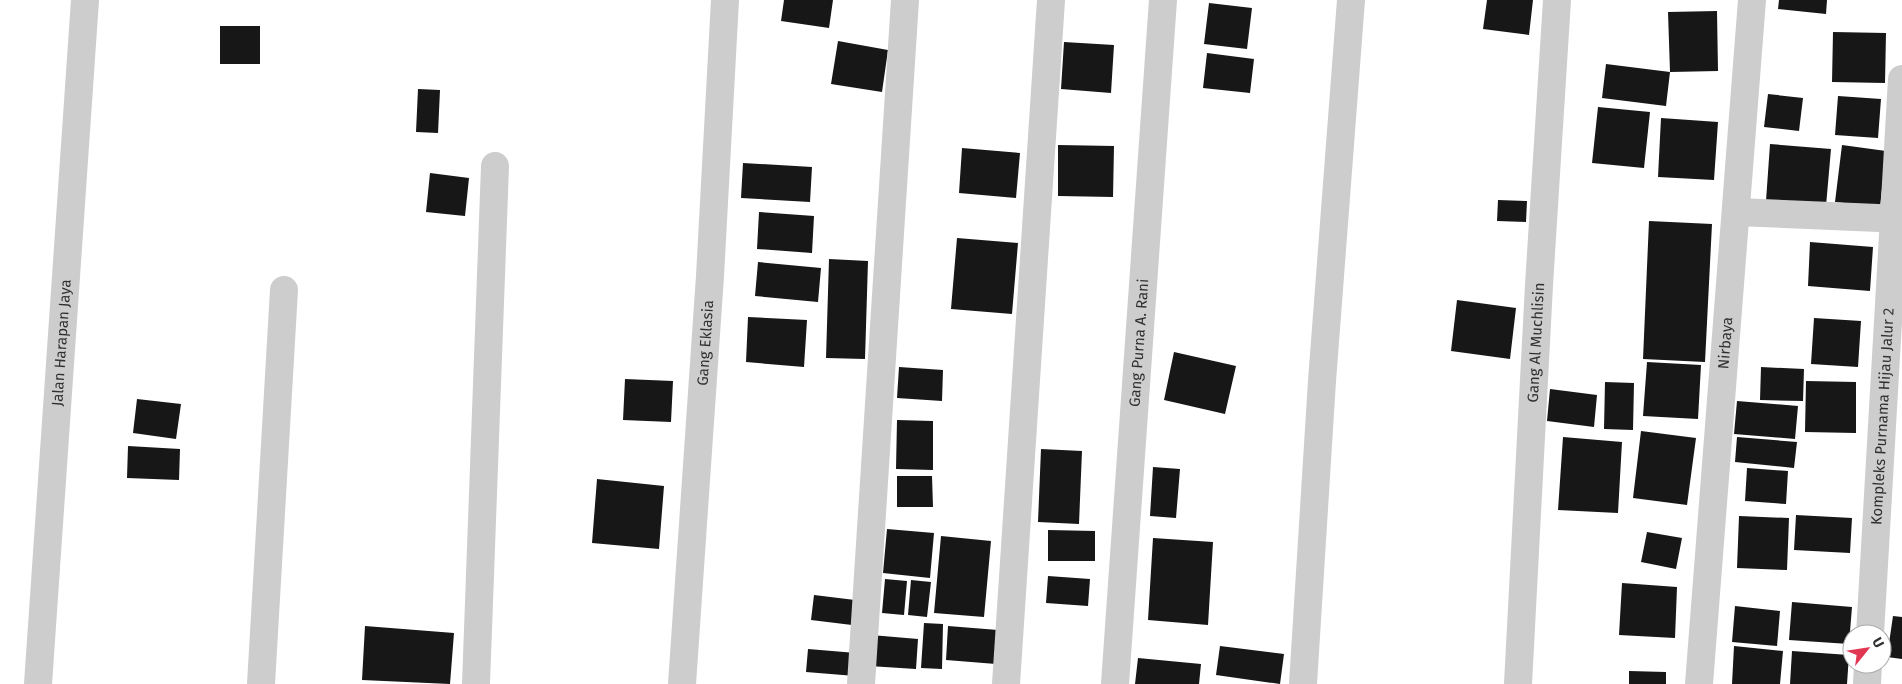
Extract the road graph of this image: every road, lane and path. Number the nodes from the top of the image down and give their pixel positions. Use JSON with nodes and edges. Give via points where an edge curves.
{"nodes":[{"id":1,"x":85,"y":0,"type":"edge"},
{"id":2,"x":725,"y":0,"type":"edge"},
{"id":3,"x":905,"y":0,"type":"edge"},
{"id":4,"x":1051,"y":0,"type":"edge"},
{"id":5,"x":1163,"y":0,"type":"edge"},
{"id":6,"x":1351,"y":0,"type":"edge"},
{"id":7,"x":1557,"y":0,"type":"edge"},
{"id":8,"x":1752,"y":0,"type":"edge"},
{"id":9,"x":1902,"y":79,"type":"edge"},
{"id":10,"x":495,"y":166,"type":"dead end"},
{"id":11,"x":1737,"y":212,"type":"junction"},
{"id":12,"x":1898,"y":219,"type":"edge"},
{"id":13,"x":284,"y":290,"type":"dead end"},
{"id":14,"x":1871,"y":624,"type":"edge"},
{"id":15,"x":38,"y":684,"type":"edge"},
{"id":16,"x":261,"y":684,"type":"edge"},
{"id":17,"x":476,"y":684,"type":"edge"},
{"id":18,"x":682,"y":684,"type":"edge"},
{"id":19,"x":861,"y":684,"type":"edge"},
{"id":20,"x":1006,"y":684,"type":"edge"},
{"id":21,"x":1114,"y":684,"type":"edge"},
{"id":22,"x":1303,"y":684,"type":"edge"},
{"id":23,"x":1518,"y":684,"type":"edge"},
{"id":24,"x":1699,"y":684,"type":"edge"}],
"edges":[{"from":1,"to":15,"type":"street","name":"Jalan Harapan Jaya"},
{"from":2,"to":18,"type":"street","name":"Gang Eklasia"},
{"from":3,"to":19,"type":"street"},
{"from":4,"to":20,"type":"street"},
{"from":5,"to":21,"type":"street","name":"Gang Purna A. Rani"},
{"from":6,"to":22,"type":"street"},
{"from":7,"to":23,"type":"street","name":"Gang Al Muchlisin"},
{"from":8,"to":11,"type":"street","name":"Nirbaya"},
{"from":9,"to":12,"type":"street","name":"Kompleks Purnama Hijau Jalur 2"},
{"from":10,"to":17,"type":"street"},
{"from":11,"to":12,"type":"street"},
{"from":11,"to":24,"type":"street","name":"Nirbaya"},
{"from":12,"to":14,"type":"street","name":"Kompleks Purnama Hijau Jalur 2"},
{"from":13,"to":16,"type":"street"}]}
